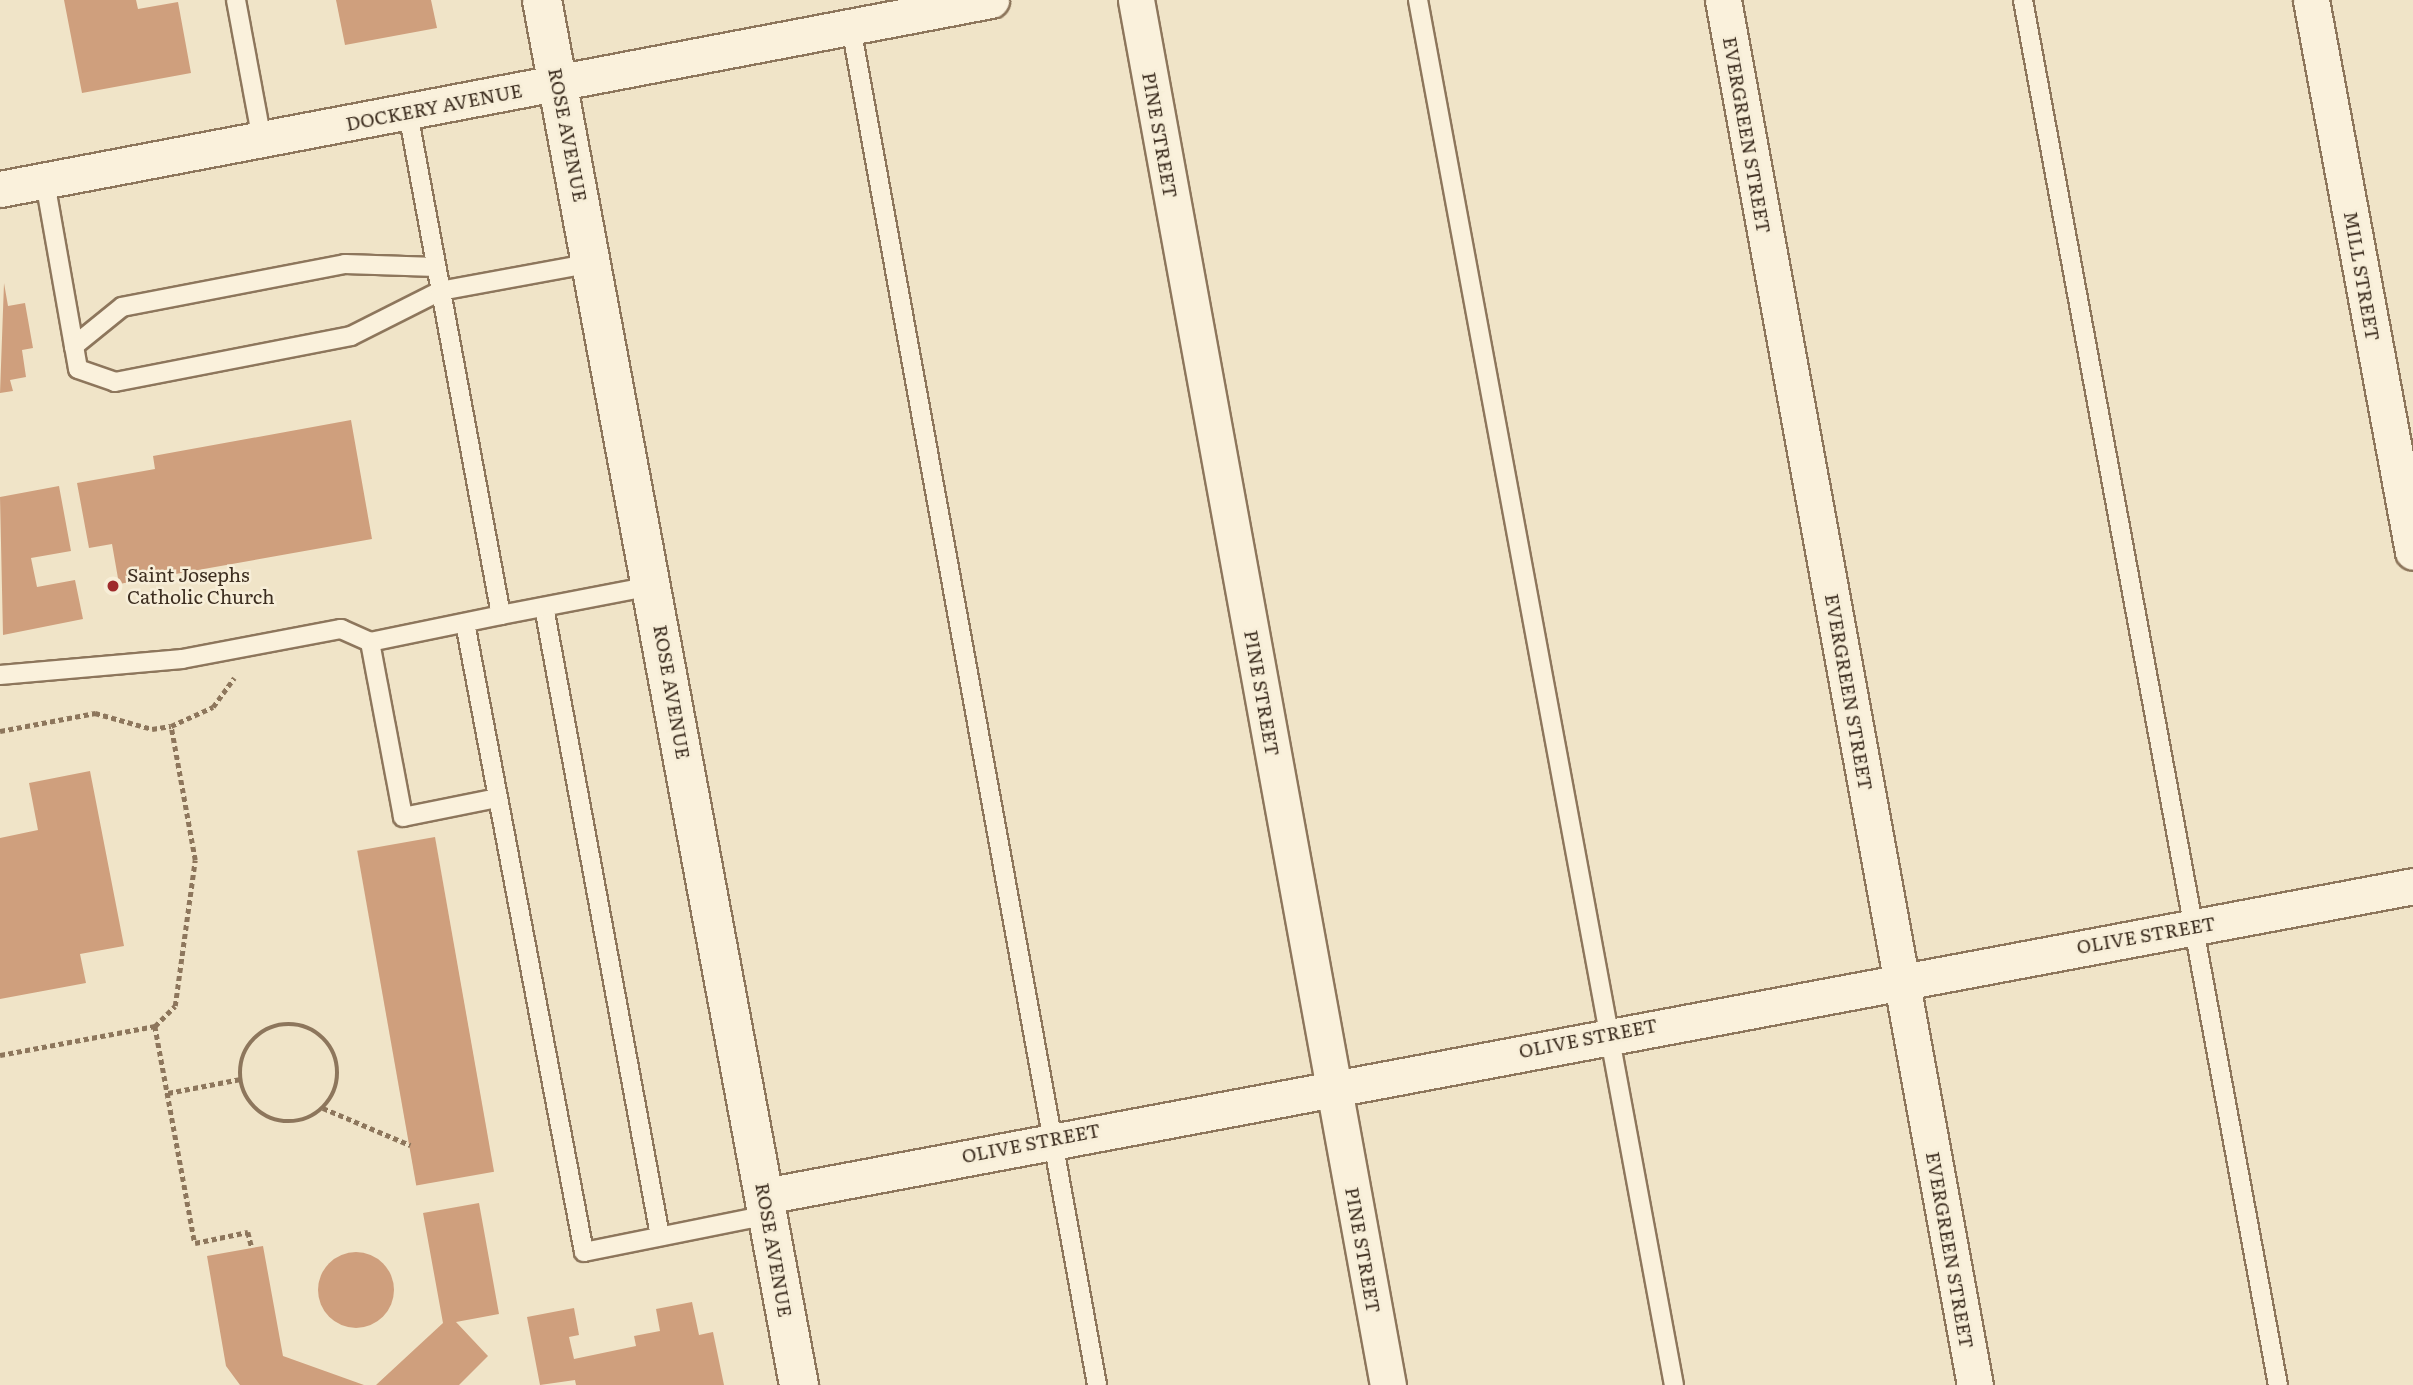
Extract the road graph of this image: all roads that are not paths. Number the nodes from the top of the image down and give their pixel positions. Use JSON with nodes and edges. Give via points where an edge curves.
{"nodes":[{"id":1,"x":236,"y":0,"type":"edge"},
{"id":2,"x":542,"y":0,"type":"edge"},
{"id":3,"x":991,"y":0,"type":"edge"},
{"id":4,"x":1136,"y":0,"type":"edge"},
{"id":5,"x":1418,"y":0,"type":"edge"},
{"id":6,"x":1723,"y":0,"type":"edge"},
{"id":7,"x":2023,"y":0,"type":"edge"},
{"id":8,"x":2311,"y":0,"type":"edge"},
{"id":9,"x":851,"y":27,"type":"junction"},
{"id":10,"x":558,"y":82,"type":"junction"},
{"id":11,"x":408,"y":113,"type":"junction"},
{"id":12,"x":262,"y":140,"type":"junction"},
{"id":13,"x":45,"y":182,"type":"junction"},
{"id":14,"x":0,"y":189,"type":"edge"},
{"id":15,"x":592,"y":262,"type":"junction"},
{"id":16,"x":436,"y":267,"type":"junction"},
{"id":17,"x":440,"y":291,"type":"junction"},
{"id":18,"x":74,"y":345,"type":"junction"},
{"id":19,"x":2413,"y":552,"type":"edge"},
{"id":20,"x":652,"y":586,"type":"junction"},
{"id":21,"x":544,"y":607,"type":"junction"},
{"id":22,"x":501,"y":615,"type":"junction"},
{"id":23,"x":465,"y":623,"type":"junction"},
{"id":24,"x":370,"y":642,"type":"junction"},
{"id":25,"x":0,"y":675,"type":"edge"},
{"id":26,"x":497,"y":798,"type":"junction"},
{"id":27,"x":2413,"y":886,"type":"edge"},
{"id":28,"x":2196,"y":926,"type":"junction"},
{"id":29,"x":1901,"y":978,"type":"junction"},
{"id":30,"x":1611,"y":1034,"type":"junction"},
{"id":31,"x":1333,"y":1086,"type":"junction"},
{"id":32,"x":1051,"y":1139,"type":"junction"},
{"id":33,"x":766,"y":1205,"type":"junction"},
{"id":34,"x":660,"y":1236,"type":"junction"},
{"id":35,"x":799,"y":1385,"type":"edge"},
{"id":36,"x":1097,"y":1385,"type":"edge"},
{"id":37,"x":1388,"y":1385,"type":"edge"},
{"id":38,"x":1674,"y":1385,"type":"edge"},
{"id":39,"x":1975,"y":1385,"type":"edge"},
{"id":40,"x":2278,"y":1385,"type":"edge"}],
"edges":[{"from":1,"to":12,"type":"lane"},
{"from":2,"to":10,"type":"street","name":"ROSE AVENUE"},
{"from":3,"to":9,"type":"street","name":"DOCKERY AVENUE"},
{"from":4,"to":31,"type":"street","name":"PINE STREET"},
{"from":5,"to":30,"type":"lane"},
{"from":6,"to":29,"type":"street","name":"EVERGREEN STREET"},
{"from":7,"to":28,"type":"lane"},
{"from":8,"to":19,"type":"street","name":"MILL STREET"},
{"from":9,"to":10,"type":"street","name":"DOCKERY AVENUE"},
{"from":9,"to":32,"type":"lane"},
{"from":10,"to":11,"type":"street","name":"DOCKERY AVENUE"},
{"from":10,"to":15,"type":"street","name":"ROSE AVENUE"},
{"from":11,"to":12,"type":"street","name":"DOCKERY AVENUE"},
{"from":11,"to":16,"type":"lane"},
{"from":12,"to":13,"type":"street","name":"DOCKERY AVENUE"},
{"from":13,"to":14,"type":"street","name":"DOCKERY AVENUE"},
{"from":13,"to":18,"type":"lane"},
{"from":15,"to":17,"type":"lane"},
{"from":15,"to":20,"type":"street","name":"ROSE AVENUE"},
{"from":16,"to":17,"type":"lane"},
{"from":16,"to":18,"type":"lane","via":[[345,264],[122,307]]},
{"from":17,"to":18,"type":"lane","via":[[351,336],[115,382],[78,369]]},
{"from":17,"to":22,"type":"lane"},
{"from":20,"to":21,"type":"lane"},
{"from":20,"to":33,"type":"street","name":"ROSE AVENUE"},
{"from":21,"to":22,"type":"lane"},
{"from":21,"to":34,"type":"lane"},
{"from":22,"to":23,"type":"lane"},
{"from":23,"to":24,"type":"lane"},
{"from":23,"to":26,"type":"lane"},
{"from":24,"to":25,"type":"lane","via":[[341,629],[182,659]]},
{"from":24,"to":26,"type":"lane","via":[[403,817]]},
{"from":26,"to":34,"type":"lane","via":[[583,1251]]},
{"from":27,"to":28,"type":"street","name":"OLIVE STREET"},
{"from":28,"to":29,"type":"street","name":"OLIVE STREET"},
{"from":28,"to":40,"type":"lane"},
{"from":29,"to":30,"type":"street","name":"OLIVE STREET"},
{"from":29,"to":39,"type":"street","name":"EVERGREEN STREET"},
{"from":30,"to":31,"type":"street","name":"OLIVE STREET"},
{"from":30,"to":38,"type":"lane"},
{"from":31,"to":32,"type":"street","name":"OLIVE STREET"},
{"from":31,"to":37,"type":"street","name":"PINE STREET"},
{"from":32,"to":33,"type":"street","name":"OLIVE STREET"},
{"from":32,"to":36,"type":"lane"},
{"from":33,"to":34,"type":"lane"},
{"from":33,"to":35,"type":"street","name":"ROSE AVENUE"}]}
